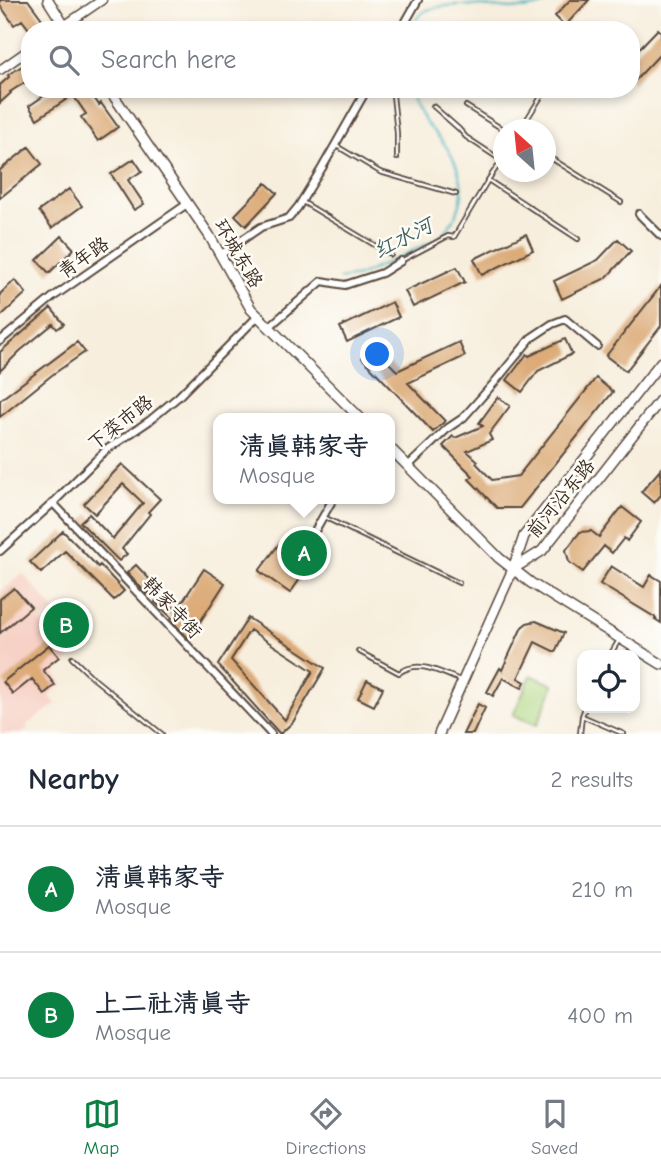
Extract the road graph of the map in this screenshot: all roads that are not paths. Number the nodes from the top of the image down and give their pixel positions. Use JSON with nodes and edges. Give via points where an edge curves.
{"nodes":[{"id":1,"x":48,"y":0,"type":"edge"},
{"id":2,"x":102,"y":0,"type":"edge"},
{"id":3,"x":418,"y":0,"type":"edge"},
{"id":4,"x":59,"y":21,"type":"edge"},
{"id":5,"x":73,"y":21,"type":"edge"},
{"id":6,"x":406,"y":21,"type":"edge"},
{"id":7,"x":21,"y":55,"type":"edge"},
{"id":8,"x":0,"y":70,"type":"edge"},
{"id":9,"x":114,"y":98,"type":"edge"},
{"id":10,"x":362,"y":98,"type":"edge"},
{"id":11,"x":393,"y":98,"type":"edge"},
{"id":12,"x":541,"y":98,"type":"edge"},
{"id":13,"x":433,"y":106,"type":"dead end"},
{"id":14,"x":466,"y":106,"type":"dead end"},
{"id":15,"x":527,"y":119,"type":"edge"},
{"id":16,"x":493,"y":123,"type":"edge"},
{"id":17,"x":335,"y":145,"type":"junction"},
{"id":18,"x":493,"y":154,"type":"edge"},
{"id":19,"x":397,"y":158,"type":"dead end"},
{"id":20,"x":556,"y":162,"type":"edge"},
{"id":21,"x":493,"y":172,"type":"edge"},
{"id":22,"x":488,"y":180,"type":"junction"},
{"id":23,"x":456,"y":194,"type":"dead end"},
{"id":24,"x":301,"y":201,"type":"junction"},
{"id":25,"x":621,"y":202,"type":"dead end"},
{"id":26,"x":187,"y":204,"type":"junction"},
{"id":27,"x":639,"y":214,"type":"dead end"},
{"id":28,"x":661,"y":236,"type":"edge"},
{"id":29,"x":578,"y":239,"type":"dead end"},
{"id":30,"x":391,"y":254,"type":"dead end"},
{"id":31,"x":220,"y":255,"type":"junction"},
{"id":32,"x":401,"y":261,"type":"joint"},
{"id":33,"x":258,"y":316,"type":"junction"},
{"id":34,"x":269,"y":327,"type":"junction"},
{"id":35,"x":0,"y":341,"type":"edge"},
{"id":36,"x":597,"y":345,"type":"dead end"},
{"id":37,"x":661,"y":362,"type":"edge"},
{"id":38,"x":661,"y":399,"type":"edge"},
{"id":39,"x":355,"y":413,"type":"edge"},
{"id":40,"x":395,"y":453,"type":"edge"},
{"id":41,"x":408,"y":466,"type":"junction"},
{"id":42,"x":53,"y":503,"type":"junction"},
{"id":43,"x":330,"y":504,"type":"edge"},
{"id":44,"x":323,"y":517,"type":"junction"},
{"id":45,"x":308,"y":544,"type":"dead end"},
{"id":46,"x":0,"y":551,"type":"edge"},
{"id":47,"x":513,"y":569,"type":"junction"},
{"id":48,"x":459,"y":583,"type":"dead end"},
{"id":49,"x":620,"y":639,"type":"junction"},
{"id":50,"x":613,"y":650,"type":"edge"},
{"id":51,"x":358,"y":652,"type":"dead end"},
{"id":52,"x":72,"y":658,"type":"dead end"},
{"id":53,"x":661,"y":664,"type":"edge"},
{"id":54,"x":463,"y":681,"type":"junction"},
{"id":55,"x":583,"y":713,"type":"edge"},
{"id":56,"x":582,"y":716,"type":"junction"},
{"id":57,"x":162,"y":734,"type":"edge"},
{"id":58,"x":271,"y":734,"type":"edge"},
{"id":59,"x":439,"y":734,"type":"edge"},
{"id":60,"x":580,"y":734,"type":"edge"},
{"id":61,"x":624,"y":734,"type":"edge"}],
"edges":[{"from":1,"to":4,"type":"main road"},
{"from":2,"to":5,"type":"main road"},
{"from":3,"to":6,"type":"street"},
{"from":7,"to":8,"type":"main road"},
{"from":9,"to":26,"type":"main road","name":"环城东路"},
{"from":10,"to":17,"type":"street"},
{"from":11,"to":19,"type":"lane"},
{"from":12,"to":15,"type":"lane"},
{"from":13,"to":18,"type":"lane","via":[[466,137]]},
{"from":14,"to":16,"type":"lane"},
{"from":17,"to":23,"type":"lane","via":[[380,172]]},
{"from":17,"to":24,"type":"street"},
{"from":20,"to":25,"type":"lane"},
{"from":21,"to":22,"type":"lane"},
{"from":22,"to":29,"type":"lane"},
{"from":22,"to":32,"type":"lane","via":[[454,237]]},
{"from":24,"to":30,"type":"lane"},
{"from":24,"to":31,"type":"street","via":[[289,218],[261,227]]},
{"from":26,"to":31,"type":"main road","name":"环城东路"},
{"from":26,"to":35,"type":"street","name":"青年路","via":[[53,297]]},
{"from":27,"to":28,"type":"street"},
{"from":31,"to":33,"type":"main road","name":"环城东路"},
{"from":32,"to":34,"type":"street","via":[[382,273],[345,285],[322,281]]},
{"from":33,"to":34,"type":"main road","name":"环城东路"},
{"from":33,"to":42,"type":"street","name":"下菜市路","via":[[178,397],[106,450]]},
{"from":34,"to":39,"type":"main road","name":"环城东路"},
{"from":36,"to":41,"type":"street","via":[[565,319],[541,331],[463,418]]},
{"from":37,"to":47,"type":"main road","via":[[524,536]]},
{"from":38,"to":47,"type":"main road","name":"前河沿东路","via":[[542,551]]},
{"from":40,"to":41,"type":"main road"},
{"from":41,"to":47,"type":"main road"},
{"from":42,"to":46,"type":"street","name":"下菜市路"},
{"from":42,"to":58,"type":"street","name":"韩家寺街"},
{"from":43,"to":44,"type":"street"},
{"from":44,"to":45,"type":"street"},
{"from":44,"to":48,"type":"lane"},
{"from":47,"to":49,"type":"main road"},
{"from":47,"to":54,"type":"main road"},
{"from":49,"to":50,"type":"lane"},
{"from":49,"to":53,"type":"main road"},
{"from":51,"to":54,"type":"lane","via":[[399,673],[425,666]]},
{"from":52,"to":57,"type":"lane"},
{"from":54,"to":59,"type":"main road"},
{"from":55,"to":56,"type":"lane"},
{"from":56,"to":60,"type":"lane"},
{"from":56,"to":61,"type":"lane"}]}
